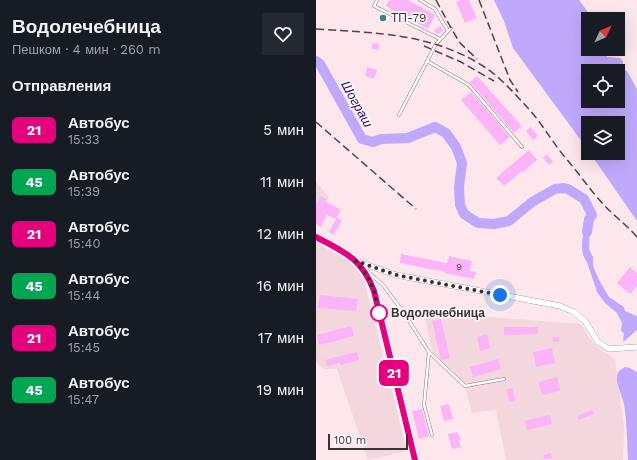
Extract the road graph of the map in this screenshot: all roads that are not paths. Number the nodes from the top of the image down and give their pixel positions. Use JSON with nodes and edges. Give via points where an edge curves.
{"nodes":[{"id":1,"x":377,"y":0,"type":"edge"},
{"id":2,"x":420,"y":0,"type":"edge"},
{"id":3,"x":451,"y":28,"type":"dead end"},
{"id":4,"x":448,"y":31,"type":"junction"},
{"id":5,"x":440,"y":39,"type":"junction"},
{"id":6,"x":428,"y":61,"type":"junction"},
{"id":7,"x":399,"y":116,"type":"dead end"},
{"id":8,"x":522,"y":147,"type":"dead end"},
{"id":9,"x":316,"y":238,"type":"edge"},
{"id":10,"x":356,"y":261,"type":"junction"},
{"id":11,"x":637,"y":348,"type":"edge"},
{"id":12,"x":429,"y":352,"type":"junction"},
{"id":13,"x":504,"y":379,"type":"dead end"},
{"id":14,"x":432,"y":434,"type":"dead end"},
{"id":15,"x":415,"y":460,"type":"edge"}],
"edges":[{"from":1,"to":5,"type":"lane","via":[[374,6]]},
{"from":2,"to":4,"type":"lane","via":[[435,8]]},
{"from":3,"to":4,"type":"lane"},
{"from":4,"to":5,"type":"lane"},
{"from":5,"to":6,"type":"lane"},
{"from":6,"to":7,"type":"lane"},
{"from":6,"to":8,"type":"lane","via":[[469,85]]},
{"from":9,"to":10,"type":"street"},
{"from":10,"to":11,"type":"street","via":[[396,275],[560,306],[574,312],[585,321],[598,342],[609,349]]},
{"from":10,"to":12,"type":"lane","via":[[383,285]]},
{"from":10,"to":15,"type":"street","via":[[368,277],[374,291]]},
{"from":12,"to":13,"type":"lane","via":[[465,386]]},
{"from":12,"to":14,"type":"lane","via":[[424,405]]}]}
